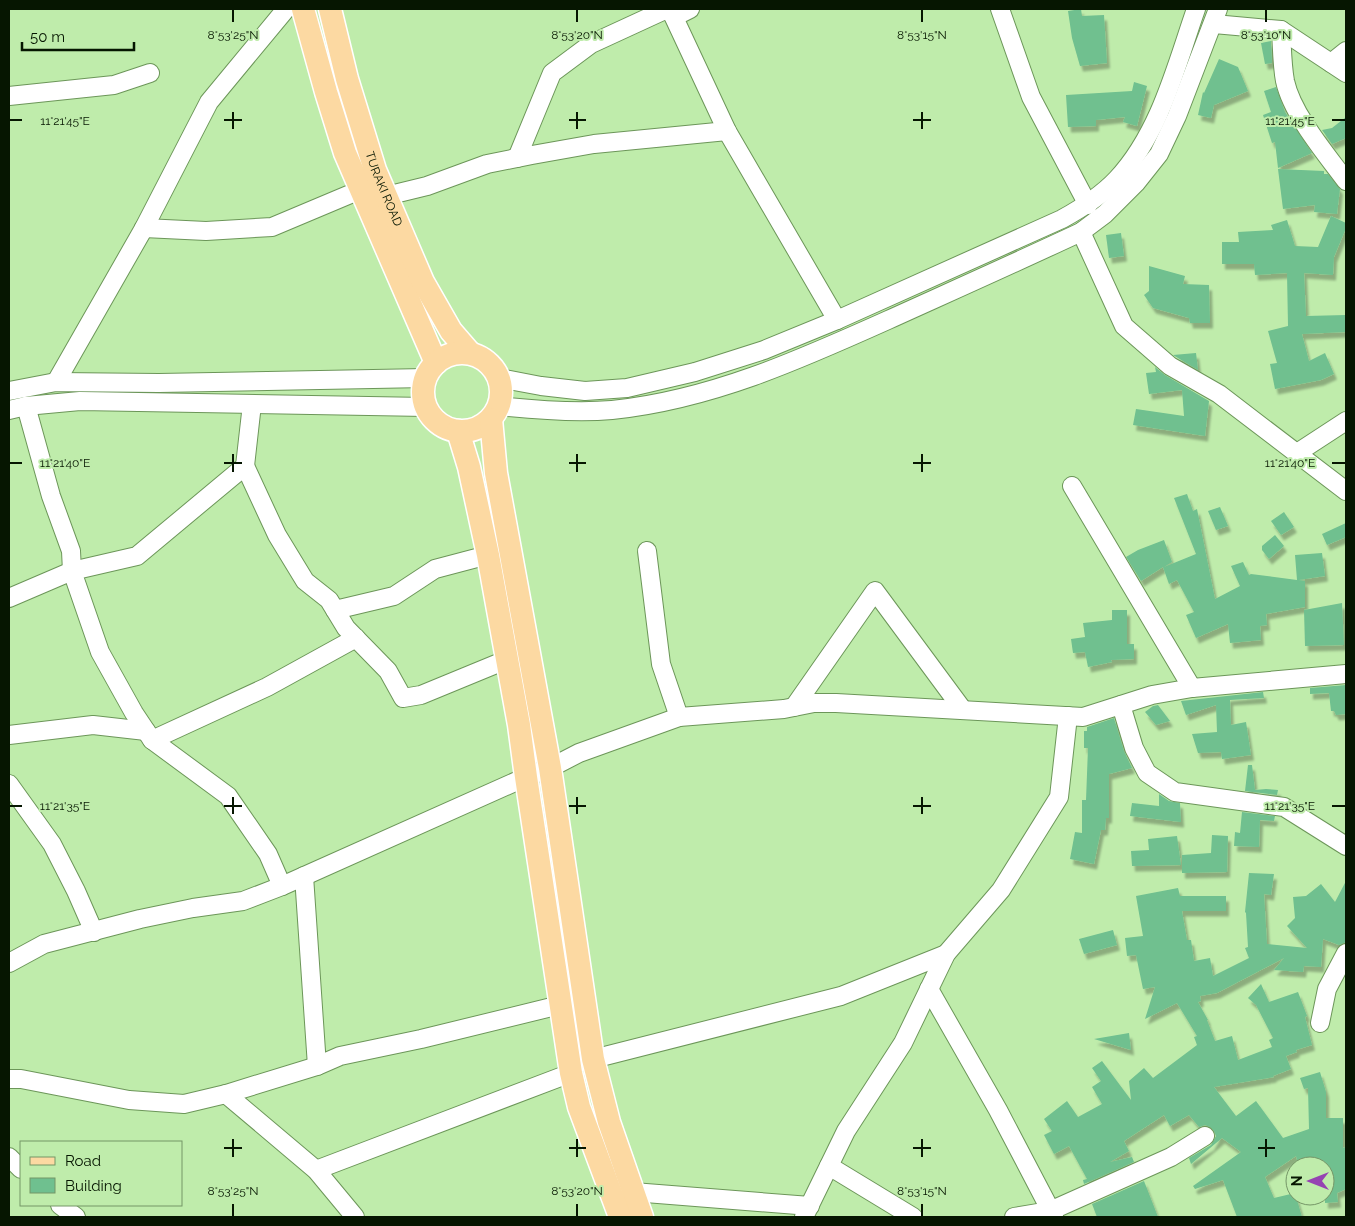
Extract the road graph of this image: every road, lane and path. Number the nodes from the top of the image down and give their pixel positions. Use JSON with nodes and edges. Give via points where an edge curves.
{"nodes":[{"id":1,"x":286,"y":9,"type":"edge"},
{"id":2,"x":303,"y":9,"type":"edge"},
{"id":3,"x":330,"y":9,"type":"edge"},
{"id":4,"x":690,"y":9,"type":"edge"},
{"id":5,"x":1000,"y":9,"type":"edge"},
{"id":6,"x":1196,"y":9,"type":"edge"},
{"id":7,"x":671,"y":12,"type":"edge"},
{"id":8,"x":1216,"y":16,"type":"edge"},
{"id":9,"x":1281,"y":30,"type":"junction"},
{"id":10,"x":1346,"y":52,"type":"edge"},
{"id":11,"x":1331,"y":63,"type":"junction"},
{"id":12,"x":150,"y":73,"type":"dead end"},
{"id":13,"x":1346,"y":73,"type":"edge"},
{"id":14,"x":9,"y":96,"type":"edge"},
{"id":15,"x":726,"y":131,"type":"junction"},
{"id":16,"x":517,"y":158,"type":"junction"},
{"id":17,"x":1346,"y":180,"type":"edge"},
{"id":18,"x":360,"y":190,"type":"junction"},
{"id":19,"x":386,"y":196,"type":"junction"},
{"id":20,"x":1088,"y":205,"type":"junction"},
{"id":21,"x":144,"y":228,"type":"junction"},
{"id":22,"x":1081,"y":232,"type":"junction"},
{"id":23,"x":837,"y":320,"type":"junction"},
{"id":24,"x":470,"y":353,"type":"junction"},
{"id":25,"x":431,"y":370,"type":"junction"},
{"id":26,"x":499,"y":378,"type":"junction"},
{"id":27,"x":56,"y":382,"type":"junction"},
{"id":28,"x":9,"y":391,"type":"edge"},
{"id":29,"x":252,"y":404,"type":"junction"},
{"id":30,"x":26,"y":406,"type":"junction"},
{"id":31,"x":426,"y":407,"type":"junction"},
{"id":32,"x":9,"y":410,"type":"edge"},
{"id":33,"x":495,"y":413,"type":"junction"},
{"id":34,"x":1346,"y":421,"type":"edge"},
{"id":35,"x":458,"y":431,"type":"junction"},
{"id":36,"x":1297,"y":453,"type":"junction"},
{"id":37,"x":245,"y":466,"type":"junction"},
{"id":38,"x":1072,"y":486,"type":"dead end"},
{"id":39,"x":1346,"y":491,"type":"edge"},
{"id":40,"x":647,"y":551,"type":"dead end"},
{"id":41,"x":488,"y":555,"type":"junction"},
{"id":42,"x":72,"y":571,"type":"junction"},
{"id":43,"x":9,"y":598,"type":"edge"},
{"id":44,"x":335,"y":610,"type":"junction"},
{"id":45,"x":356,"y":638,"type":"junction"},
{"id":46,"x":506,"y":660,"type":"junction"},
{"id":47,"x":1346,"y":674,"type":"edge"},
{"id":48,"x":1192,"y":688,"type":"junction"},
{"id":49,"x":1121,"y":705,"type":"junction"},
{"id":50,"x":794,"y":706,"type":"junction"},
{"id":51,"x":963,"y":710,"type":"junction"},
{"id":52,"x":1068,"y":716,"type":"junction"},
{"id":53,"x":679,"y":717,"type":"junction"},
{"id":54,"x":9,"y":735,"type":"edge"},
{"id":55,"x":149,"y":736,"type":"junction"},
{"id":56,"x":550,"y":768,"type":"junction"},
{"id":57,"x":526,"y":777,"type":"junction"},
{"id":58,"x":9,"y":784,"type":"edge"},
{"id":59,"x":1346,"y":846,"type":"edge"},
{"id":60,"x":304,"y":876,"type":"junction"},
{"id":61,"x":282,"y":886,"type":"junction"},
{"id":62,"x":94,"y":932,"type":"junction"},
{"id":63,"x":1346,"y":953,"type":"edge"},
{"id":64,"x":946,"y":954,"type":"junction"},
{"id":65,"x":9,"y":963,"type":"edge"},
{"id":66,"x":929,"y":990,"type":"junction"},
{"id":67,"x":560,"y":1005,"type":"junction"},
{"id":68,"x":1320,"y":1022,"type":"dead end"},
{"id":69,"x":593,"y":1058,"type":"junction"},
{"id":70,"x":317,"y":1066,"type":"junction"},
{"id":71,"x":571,"y":1073,"type":"junction"},
{"id":72,"x":9,"y":1079,"type":"edge"},
{"id":73,"x":226,"y":1094,"type":"junction"},
{"id":74,"x":1206,"y":1136,"type":"dead end"},
{"id":75,"x":9,"y":1157,"type":"edge"},
{"id":76,"x":829,"y":1166,"type":"junction"},
{"id":77,"x":20,"y":1167,"type":"edge"},
{"id":78,"x":316,"y":1170,"type":"junction"},
{"id":79,"x":633,"y":1192,"type":"junction"},
{"id":80,"x":61,"y":1206,"type":"edge"},
{"id":81,"x":807,"y":1212,"type":"edge"},
{"id":82,"x":1052,"y":1214,"type":"edge"},
{"id":83,"x":76,"y":1217,"type":"edge"},
{"id":84,"x":355,"y":1217,"type":"edge"},
{"id":85,"x":620,"y":1217,"type":"edge"},
{"id":86,"x":642,"y":1217,"type":"edge"},
{"id":87,"x":913,"y":1217,"type":"edge"},
{"id":88,"x":1014,"y":1217,"type":"edge"}],
"edges":[{"from":1,"to":21,"type":"street","via":[[209,102]]},
{"from":2,"to":18,"type":"main road","via":[[342,144]]},
{"from":3,"to":19,"type":"main road","name":"TURAKI ROAD","via":[[347,78]]},
{"from":4,"to":7,"type":"street"},
{"from":5,"to":20,"type":"street","via":[[1031,96]]},
{"from":6,"to":20,"type":"street","via":[[1165,98],[1149,132],[1117,179]]},
{"from":7,"to":15,"type":"street"},
{"from":7,"to":16,"type":"street","via":[[591,44],[552,73]]},
{"from":8,"to":9,"type":"street"},
{"from":8,"to":22,"type":"street","via":[[1159,154],[1105,214]]},
{"from":9,"to":11,"type":"street"},
{"from":9,"to":17,"type":"street","via":[[1285,82],[1296,111]]},
{"from":10,"to":11,"type":"street"},
{"from":11,"to":13,"type":"street"},
{"from":12,"to":14,"type":"street","via":[[114,85]]},
{"from":15,"to":16,"type":"street","via":[[594,144]]},
{"from":15,"to":23,"type":"street"},
{"from":16,"to":19,"type":"street","via":[[487,164],[427,186]]},
{"from":18,"to":21,"type":"street","via":[[272,226],[206,231]]},
{"from":18,"to":25,"type":"main road"},
{"from":19,"to":24,"type":"main road","name":"TURAKI ROAD","via":[[423,282],[451,331]]},
{"from":20,"to":23,"type":"street"},
{"from":21,"to":27,"type":"street"},
{"from":22,"to":33,"type":"street","via":[[790,364],[725,387],[612,410]]},
{"from":22,"to":36,"type":"street","via":[[1124,326],[1170,366],[1219,394]]},
{"from":23,"to":26,"type":"street","via":[[764,350],[695,372],[627,388],[585,391]]},
{"from":24,"to":25,"type":"main road","via":[[452,354]]},
{"from":24,"to":26,"type":"main road","via":[[488,362]]},
{"from":25,"to":27,"type":"street","via":[[159,383]]},
{"from":25,"to":31,"type":"main road","via":[[423,392]]},
{"from":26,"to":33,"type":"main road"},
{"from":27,"to":28,"type":"street"},
{"from":29,"to":30,"type":"street","via":[[80,401]]},
{"from":29,"to":31,"type":"street"},
{"from":29,"to":37,"type":"street"},
{"from":30,"to":32,"type":"street"},
{"from":30,"to":42,"type":"street","via":[[51,496],[71,551]]},
{"from":31,"to":35,"type":"main road","via":[[438,423]]},
{"from":33,"to":35,"type":"main road","via":[[476,429]]},
{"from":33,"to":56,"type":"main road","via":[[496,473]]},
{"from":34,"to":36,"type":"street"},
{"from":35,"to":41,"type":"main road"},
{"from":36,"to":39,"type":"street"},
{"from":37,"to":42,"type":"street","via":[[137,556]]},
{"from":37,"to":44,"type":"street","via":[[277,535],[305,581],[329,600]]},
{"from":38,"to":48,"type":"street"},
{"from":40,"to":53,"type":"street","via":[[661,664]]},
{"from":41,"to":44,"type":"street","via":[[435,569],[394,596]]},
{"from":41,"to":46,"type":"main road"},
{"from":42,"to":43,"type":"street"},
{"from":42,"to":55,"type":"street","via":[[100,652]]},
{"from":44,"to":45,"type":"street"},
{"from":45,"to":46,"type":"street","via":[[388,671],[403,698],[421,695]]},
{"from":45,"to":55,"type":"street","via":[[267,687]]},
{"from":46,"to":57,"type":"main road"},
{"from":47,"to":48,"type":"street"},
{"from":48,"to":49,"type":"street","via":[[1152,695]]},
{"from":49,"to":52,"type":"street","via":[[1083,717]]},
{"from":49,"to":59,"type":"street","via":[[1134,748],[1147,773],[1176,792],[1284,807]]},
{"from":50,"to":51,"type":"street","via":[[836,703]]},
{"from":50,"to":51,"type":"street","via":[[875,591]]},
{"from":50,"to":53,"type":"street"},
{"from":51,"to":52,"type":"street"},
{"from":52,"to":64,"type":"street","via":[[1059,797],[1001,890]]},
{"from":53,"to":56,"type":"street","via":[[579,753]]},
{"from":54,"to":55,"type":"street","via":[[93,724]]},
{"from":55,"to":61,"type":"street","via":[[228,796],[268,854]]},
{"from":56,"to":57,"type":"street"},
{"from":56,"to":69,"type":"main road"},
{"from":57,"to":60,"type":"street"},
{"from":57,"to":67,"type":"main road"},
{"from":58,"to":62,"type":"street","via":[[52,844]]},
{"from":60,"to":61,"type":"street"},
{"from":60,"to":70,"type":"street"},
{"from":61,"to":62,"type":"street","via":[[243,901],[140,919]]},
{"from":62,"to":65,"type":"street","via":[[44,944]]},
{"from":63,"to":68,"type":"street","via":[[1327,990]]},
{"from":64,"to":66,"type":"street"},
{"from":64,"to":69,"type":"street","via":[[841,996]]},
{"from":66,"to":76,"type":"street","via":[[903,1043],[846,1131]]},
{"from":66,"to":82,"type":"street","via":[[998,1110]]},
{"from":67,"to":70,"type":"street","via":[[340,1056]]},
{"from":67,"to":71,"type":"main road"},
{"from":69,"to":79,"type":"main road","via":[[609,1122]]},
{"from":70,"to":73,"type":"street"},
{"from":71,"to":78,"type":"street"},
{"from":71,"to":85,"type":"main road","via":[[579,1107]]},
{"from":72,"to":73,"type":"street","via":[[129,1100],[184,1104]]},
{"from":73,"to":78,"type":"street"},
{"from":74,"to":82,"type":"street","via":[[1171,1157]]},
{"from":75,"to":77,"type":"street"},
{"from":76,"to":81,"type":"street"},
{"from":76,"to":87,"type":"street"},
{"from":78,"to":84,"type":"street"},
{"from":79,"to":81,"type":"street"},
{"from":79,"to":86,"type":"main road"},
{"from":80,"to":83,"type":"street"},
{"from":82,"to":88,"type":"street"}]}
